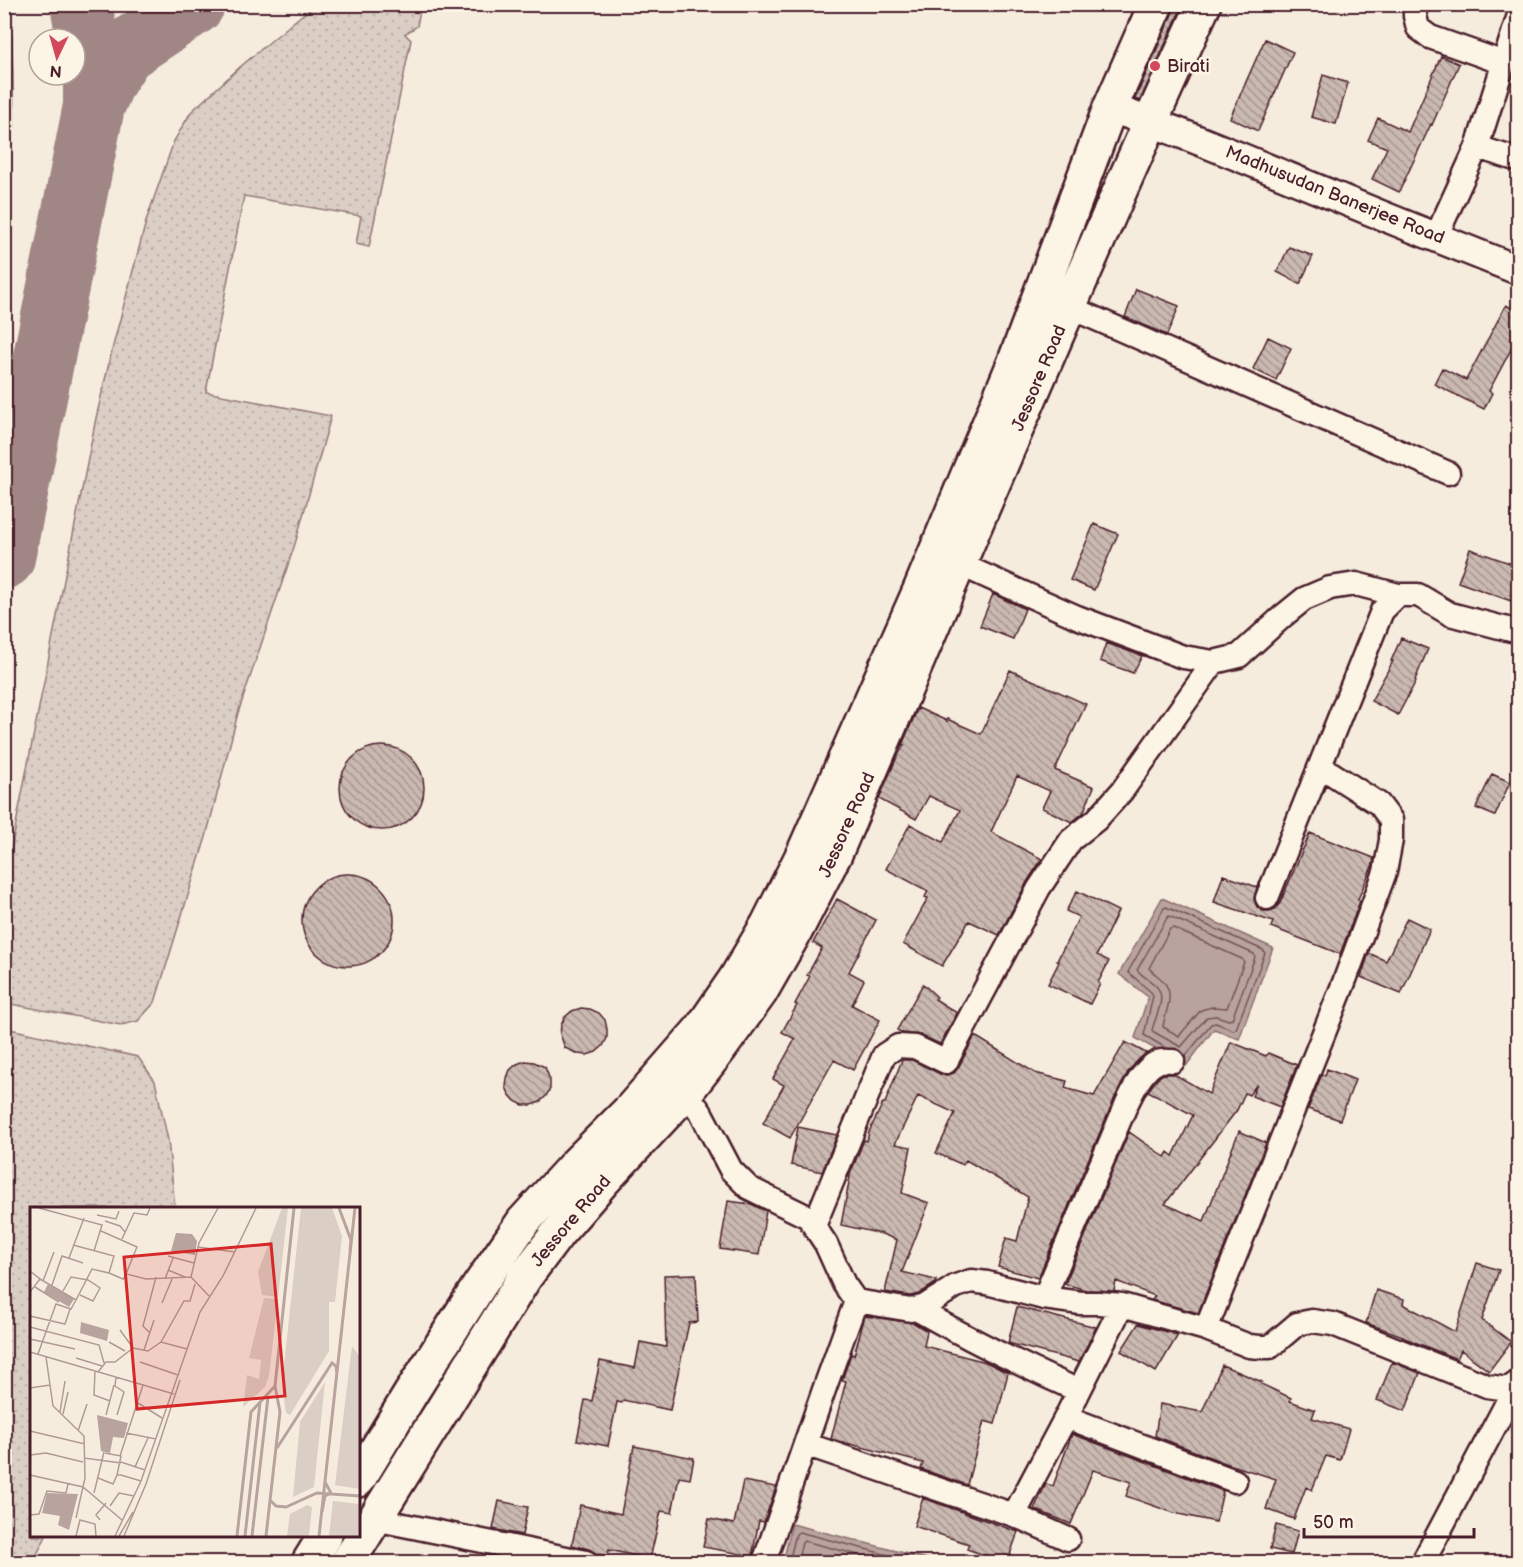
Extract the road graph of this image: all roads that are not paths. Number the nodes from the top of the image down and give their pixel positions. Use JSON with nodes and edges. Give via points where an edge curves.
{"nodes":[{"id":1,"x":1156,"y":4,"type":"edge"},
{"id":2,"x":1204,"y":4,"type":"edge"},
{"id":3,"x":1415,"y":4,"type":"edge"},
{"id":4,"x":1518,"y":18,"type":"edge"},
{"id":5,"x":1504,"y":63,"type":"junction"},
{"id":6,"x":1110,"y":108,"type":"junction"},
{"id":7,"x":1151,"y":121,"type":"junction"},
{"id":8,"x":1477,"y":147,"type":"junction"},
{"id":9,"x":1518,"y":160,"type":"edge"},
{"id":10,"x":1436,"y":237,"type":"junction"},
{"id":11,"x":1518,"y":270,"type":"edge"},
{"id":12,"x":1069,"y":307,"type":"junction"},
{"id":13,"x":1448,"y":473,"type":"dead end"},
{"id":14,"x":959,"y":564,"type":"junction"},
{"id":15,"x":1398,"y":595,"type":"junction"},
{"id":16,"x":1516,"y":632,"type":"edge"},
{"id":17,"x":1214,"y":662,"type":"junction"},
{"id":18,"x":1320,"y":766,"type":"junction"},
{"id":19,"x":1267,"y":898,"type":"dead end"},
{"id":20,"x":1173,"y":1061,"type":"dead end"},
{"id":21,"x":686,"y":1092,"type":"junction"},
{"id":22,"x":814,"y":1226,"type":"junction"},
{"id":23,"x":1044,"y":1298,"type":"junction"},
{"id":24,"x":856,"y":1301,"type":"junction"},
{"id":25,"x":1122,"y":1305,"type":"junction"},
{"id":26,"x":916,"y":1309,"type":"junction"},
{"id":27,"x":1206,"y":1329,"type":"junction"},
{"id":28,"x":1517,"y":1383,"type":"edge"},
{"id":29,"x":1079,"y":1390,"type":"junction"},
{"id":30,"x":1066,"y":1417,"type":"junction"},
{"id":31,"x":805,"y":1444,"type":"junction"},
{"id":32,"x":360,"y":1477,"type":"edge"},
{"id":33,"x":1235,"y":1481,"type":"dead end"},
{"id":34,"x":1014,"y":1515,"type":"junction"},
{"id":35,"x":374,"y":1519,"type":"junction"},
{"id":36,"x":324,"y":1537,"type":"edge"},
{"id":37,"x":1068,"y":1539,"type":"dead end"},
{"id":38,"x":309,"y":1563,"type":"edge"},
{"id":39,"x":348,"y":1563,"type":"edge"},
{"id":40,"x":586,"y":1563,"type":"edge"},
{"id":41,"x":764,"y":1563,"type":"edge"},
{"id":42,"x":1423,"y":1563,"type":"edge"}],
"edges":[{"from":1,"to":6,"type":"highway"},
{"from":2,"to":7,"type":"highway","name":"Jessore Road"},
{"from":3,"to":5,"type":"street","via":[[1418,28],[1430,37]]},
{"from":4,"to":5,"type":"street"},
{"from":5,"to":8,"type":"street"},
{"from":6,"to":7,"type":"main road","name":"Madhusudan Banerjee Road"},
{"from":6,"to":32,"type":"highway","via":[[1015,361],[924,579],[813,832],[768,924],[702,1029],[523,1222]]},
{"from":7,"to":10,"type":"main road","name":"Madhusudan Banerjee Road"},
{"from":7,"to":12,"type":"highway","name":"Jessore Road"},
{"from":8,"to":9,"type":"street"},
{"from":8,"to":10,"type":"street"},
{"from":10,"to":11,"type":"main road","name":"Madhusudan Banerjee Road"},
{"from":12,"to":13,"type":"street"},
{"from":12,"to":14,"type":"highway","name":"Jessore Road"},
{"from":14,"to":17,"type":"street","via":[[1077,617],[1184,657]]},
{"from":14,"to":21,"type":"highway","name":"Jessore Road","via":[[835,854],[801,921],[760,993]]},
{"from":15,"to":16,"type":"street","via":[[1418,595],[1450,614]]},
{"from":15,"to":17,"type":"street","via":[[1356,584],[1330,588],[1304,599],[1239,656]]},
{"from":15,"to":18,"type":"street","via":[[1382,611]]},
{"from":17,"to":22,"type":"street","via":[[1122,791],[1071,840],[1040,888],[946,1062],[915,1047],[898,1046],[884,1055]]},
{"from":18,"to":19,"type":"street"},
{"from":18,"to":27,"type":"street","via":[[1379,804],[1391,820],[1389,850],[1343,985]]},
{"from":20,"to":23,"type":"street","via":[[1156,1062],[1148,1069],[1127,1102]]},
{"from":21,"to":22,"type":"street","via":[[731,1170],[749,1188],[808,1217]]},
{"from":21,"to":35,"type":"highway","name":"Jessore Road","via":[[603,1181],[525,1277]]},
{"from":22,"to":24,"type":"street"},
{"from":23,"to":25,"type":"street"},
{"from":23,"to":26,"type":"street","via":[[971,1281]]},
{"from":24,"to":26,"type":"street"},
{"from":24,"to":31,"type":"street"},
{"from":25,"to":27,"type":"street"},
{"from":25,"to":29,"type":"street"},
{"from":26,"to":29,"type":"street","via":[[971,1340]]},
{"from":27,"to":28,"type":"street","via":[[1249,1346],[1270,1347],[1297,1324],[1333,1324],[1487,1386],[1508,1389]]},
{"from":28,"to":42,"type":"street"},
{"from":29,"to":30,"type":"street"},
{"from":30,"to":33,"type":"street"},
{"from":30,"to":34,"type":"street"},
{"from":31,"to":34,"type":"street"},
{"from":31,"to":41,"type":"street"},
{"from":34,"to":37,"type":"street"},
{"from":35,"to":39,"type":"highway","name":"Jessore Road"},
{"from":35,"to":40,"type":"street"},
{"from":36,"to":38,"type":"highway"}]}
